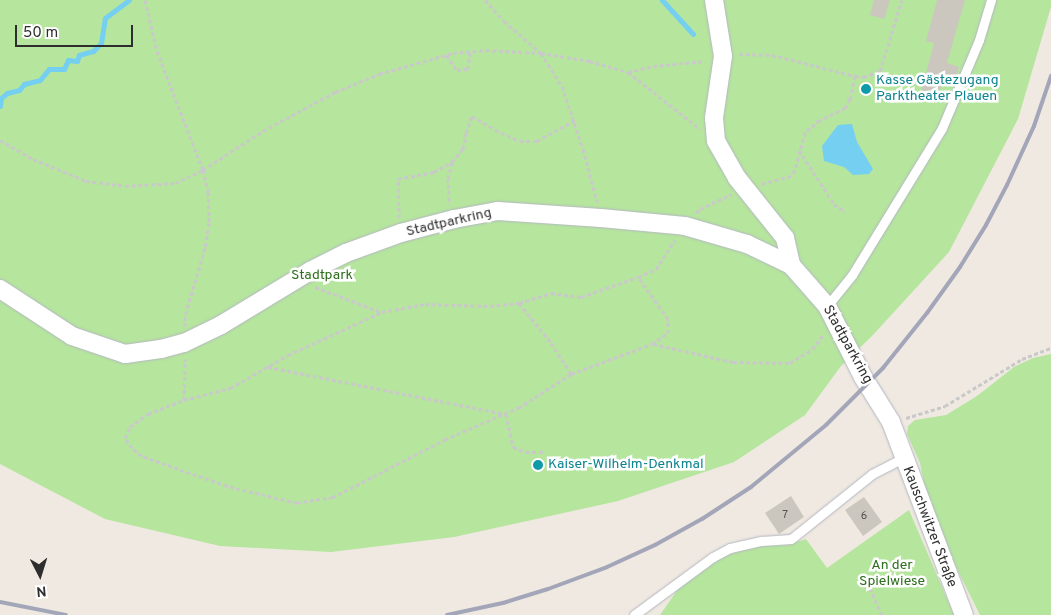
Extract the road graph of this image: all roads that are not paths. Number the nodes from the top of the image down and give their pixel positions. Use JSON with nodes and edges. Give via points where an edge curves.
{"nodes":[{"id":1,"x":714,"y":0,"type":"edge"},
{"id":2,"x":992,"y":0,"type":"edge"},
{"id":3,"x":791,"y":265,"type":"junction"},
{"id":4,"x":0,"y":289,"type":"edge"},
{"id":5,"x":831,"y":313,"type":"junction"},
{"id":6,"x":894,"y":430,"type":"joint"},
{"id":7,"x":903,"y":458,"type":"junction"},
{"id":8,"x":634,"y":615,"type":"edge"},
{"id":9,"x":964,"y":615,"type":"edge"}],
"edges":[{"from":1,"to":3,"type":"street","via":[[723,56],[714,118],[716,141],[738,178],[785,238]]},
{"from":2,"to":5,"type":"lane","via":[[942,128]]},
{"from":3,"to":4,"type":"street","name":"Stadtparkring","via":[[747,244],[685,226],[498,212],[401,233],[346,253],[184,343],[125,354],[72,336]]},
{"from":3,"to":5,"type":"street","name":"Stadtparkring"},
{"from":5,"to":6,"type":"street","name":"Stadtparkring"},
{"from":6,"to":7,"type":"street","name":"Kauschwitzer Straße"},
{"from":7,"to":8,"type":"lane","via":[[872,474],[791,539],[730,548]]},
{"from":7,"to":9,"type":"street","name":"Kauschwitzer Straße"}]}
